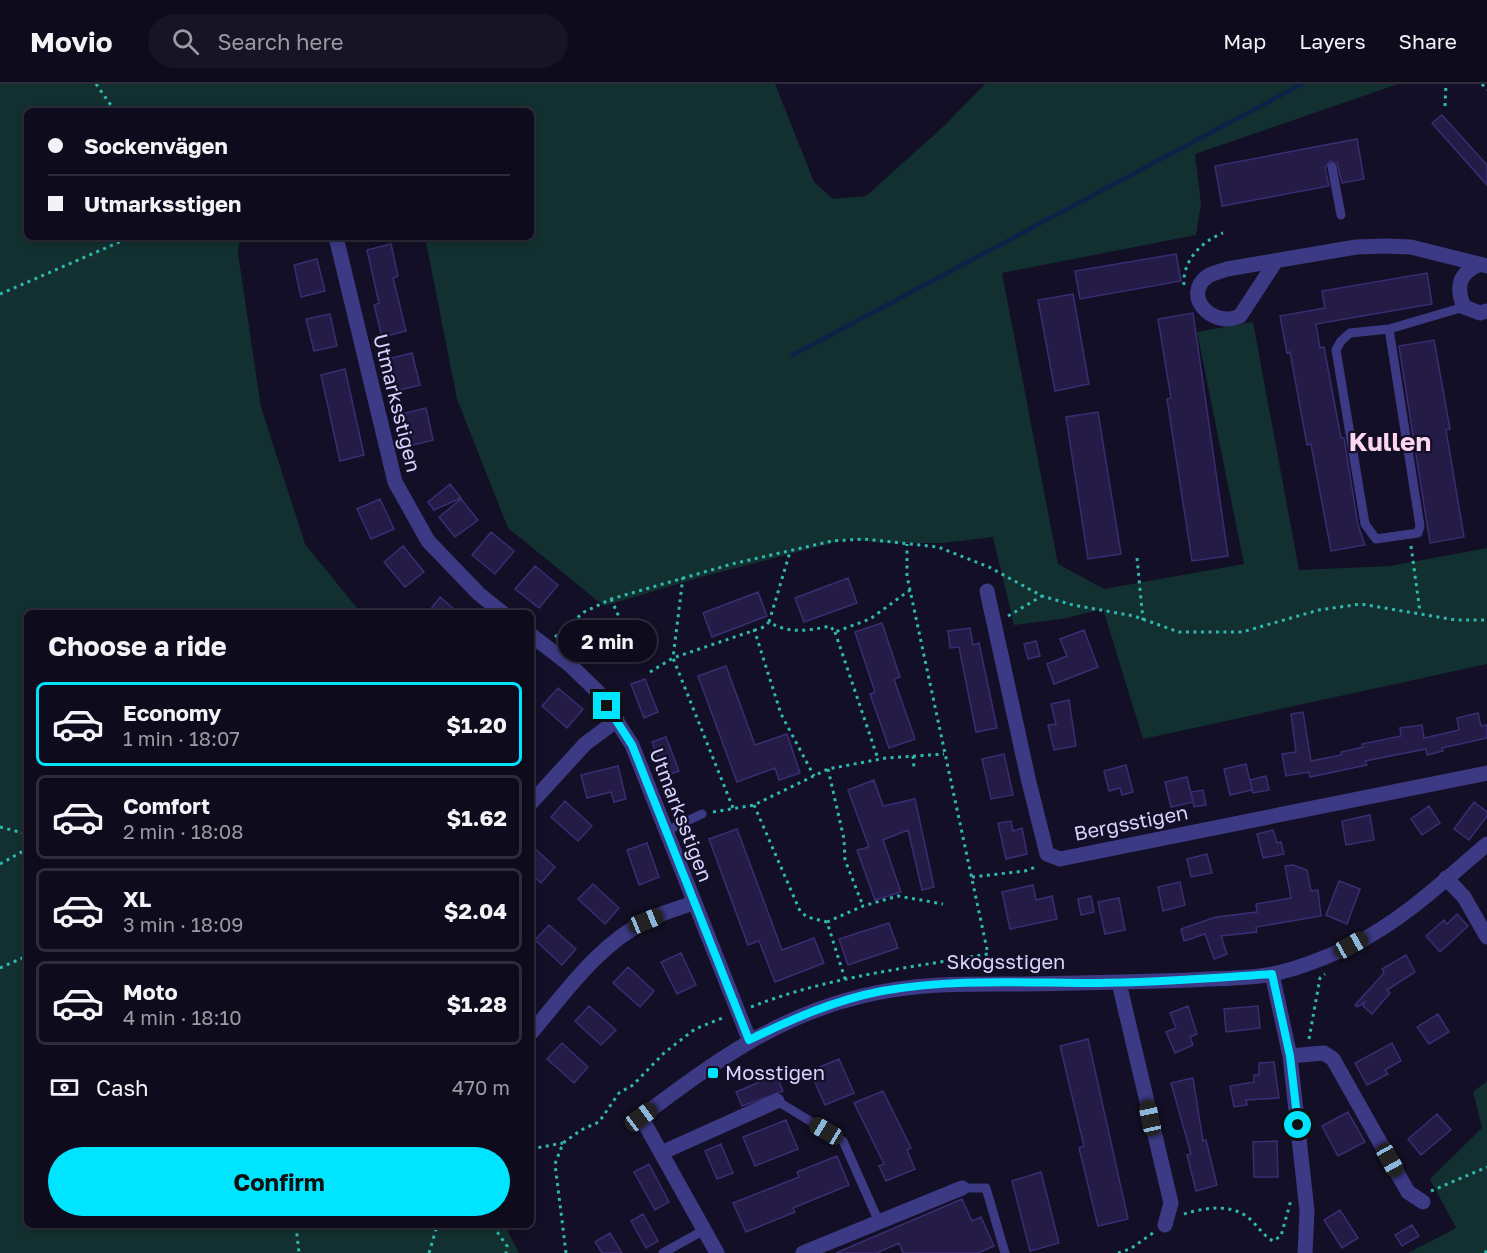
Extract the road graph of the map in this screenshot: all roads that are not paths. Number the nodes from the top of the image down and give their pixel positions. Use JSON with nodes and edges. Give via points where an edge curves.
{"nodes":[{"id":1,"x":1332,"y":166,"type":"dead end"},
{"id":2,"x":1341,"y":215,"type":"dead end"},
{"id":3,"x":337,"y":240,"type":"edge"},
{"id":4,"x":1276,"y":261,"type":"junction"},
{"id":5,"x":1482,"y":265,"type":"edge"},
{"id":6,"x":1464,"y":307,"type":"junction"},
{"id":7,"x":1487,"y":311,"type":"edge"},
{"id":8,"x":1389,"y":329,"type":"junction"},
{"id":9,"x":987,"y":591,"type":"dead end"},
{"id":10,"x":499,"y":610,"type":"edge"},
{"id":11,"x":534,"y":637,"type":"edge"},
{"id":12,"x":617,"y":720,"type":"junction"},
{"id":13,"x":1487,"y":774,"type":"edge"},
{"id":14,"x":534,"y":800,"type":"edge"},
{"id":15,"x":702,"y":814,"type":"road end"},
{"id":16,"x":666,"y":831,"type":"junction"},
{"id":17,"x":1487,"y":844,"type":"edge"},
{"id":18,"x":1446,"y":878,"type":"junction"},
{"id":19,"x":693,"y":903,"type":"junction"},
{"id":20,"x":1487,"y":937,"type":"edge"},
{"id":21,"x":1272,"y":974,"type":"junction"},
{"id":22,"x":1119,"y":983,"type":"junction"},
{"id":23,"x":534,"y":1030,"type":"edge"},
{"id":24,"x":749,"y":1040,"type":"junction"},
{"id":25,"x":1290,"y":1056,"type":"junction"},
{"id":26,"x":777,"y":1101,"type":"joint"},
{"id":27,"x":661,"y":1153,"type":"junction"},
{"id":28,"x":962,"y":1188,"type":"joint"},
{"id":29,"x":1419,"y":1200,"type":"road end"},
{"id":30,"x":879,"y":1222,"type":"junction"},
{"id":31,"x":1165,"y":1225,"type":"road end"},
{"id":32,"x":704,"y":1230,"type":"junction"},
{"id":33,"x":663,"y":1253,"type":"edge"},
{"id":34,"x":717,"y":1253,"type":"edge"},
{"id":35,"x":803,"y":1253,"type":"edge"},
{"id":36,"x":1005,"y":1253,"type":"edge"},
{"id":37,"x":1305,"y":1253,"type":"edge"}],
"edges":[{"from":1,"to":2,"type":"lane"},
{"from":3,"to":10,"type":"street","name":"Utmarksstigen","via":[[394,482],[428,541]]},
{"from":4,"to":4,"type":"street","via":[[1208,276],[1199,286],[1197,296],[1202,306],[1219,320],[1231,321],[1240,316]]},
{"from":4,"to":5,"type":"street","via":[[1356,247],[1386,246],[1411,247]]},
{"from":5,"to":6,"type":"street","via":[[1463,273],[1459,284]]},
{"from":6,"to":7,"type":"street","via":[[1480,313]]},
{"from":6,"to":8,"type":"lane"},
{"from":8,"to":8,"type":"lane","via":[[1350,333],[1336,350],[1365,524],[1376,539],[1418,533],[1420,526]]},
{"from":9,"to":13,"type":"street","name":"Bergsstigen","via":[[1047,854],[1060,859]]},
{"from":11,"to":12,"type":"street","name":"Utmarksstigen","via":[[598,692]]},
{"from":12,"to":14,"type":"street","via":[[585,744]]},
{"from":12,"to":16,"type":"street","name":"Utmarksstigen","via":[[632,745]]},
{"from":15,"to":16,"type":"lane"},
{"from":16,"to":19,"type":"street","name":"Utmarksstigen"},
{"from":17,"to":18,"type":"street","name":"Skogsstigen"},
{"from":18,"to":20,"type":"street","via":[[1464,897]]},
{"from":18,"to":21,"type":"street","name":"Skogsstigen","via":[[1413,907],[1351,945]]},
{"from":19,"to":23,"type":"street","via":[[646,921],[616,940]]},
{"from":19,"to":24,"type":"street","name":"Utmarksstigen"},
{"from":21,"to":22,"type":"street","name":"Skogsstigen"},
{"from":21,"to":25,"type":"street"},
{"from":22,"to":24,"type":"street","name":"Skogsstigen","via":[[954,982],[904,987],[836,1003]]},
{"from":22,"to":31,"type":"street","via":[[1171,1203]]},
{"from":24,"to":27,"type":"street","via":[[641,1117]]},
{"from":25,"to":29,"type":"street","via":[[1324,1053],[1333,1059],[1408,1192]]},
{"from":25,"to":37,"type":"street","via":[[1305,1194]]},
{"from":26,"to":27,"type":"street"},
{"from":26,"to":30,"type":"lane","via":[[843,1141]]},
{"from":27,"to":32,"type":"street"},
{"from":28,"to":30,"type":"street"},
{"from":28,"to":36,"type":"lane","via":[[986,1188]]},
{"from":30,"to":35,"type":"street"},
{"from":32,"to":33,"type":"lane"},
{"from":32,"to":34,"type":"street"}]}
